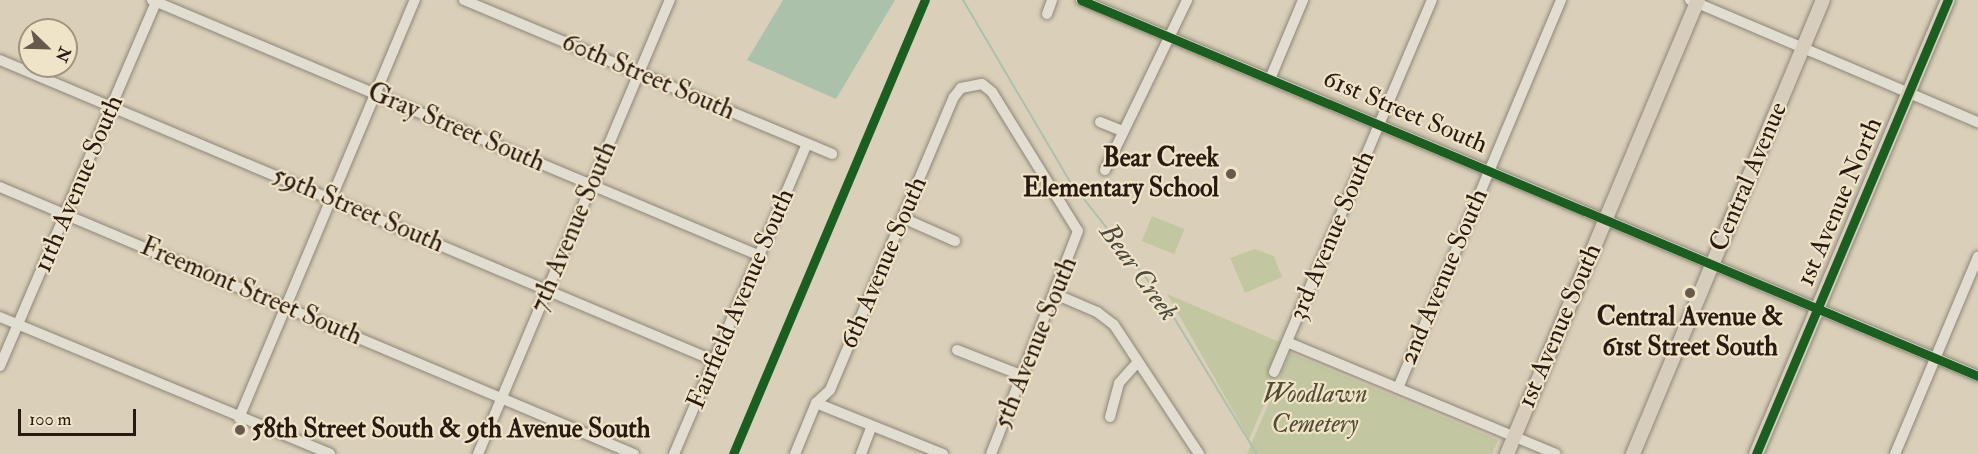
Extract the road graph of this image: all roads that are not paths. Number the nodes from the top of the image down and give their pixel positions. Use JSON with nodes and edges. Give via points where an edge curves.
{"nodes":[{"id":1,"x":415,"y":0,"type":"edge"},
{"id":2,"x":464,"y":0,"type":"edge"},
{"id":3,"x":670,"y":0,"type":"edge"},
{"id":4,"x":1052,"y":0,"type":"edge"},
{"id":5,"x":1081,"y":0,"type":"edge"},
{"id":6,"x":1187,"y":0,"type":"edge"},
{"id":7,"x":1303,"y":0,"type":"edge"},
{"id":8,"x":1432,"y":0,"type":"edge"},
{"id":9,"x":1561,"y":0,"type":"edge"},
{"id":10,"x":1823,"y":0,"type":"edge"},
{"id":11,"x":1948,"y":0,"type":"edge"},
{"id":12,"x":155,"y":1,"type":"edge"},
{"id":13,"x":1695,"y":1,"type":"edge"},
{"id":14,"x":1047,"y":14,"type":"dead end"},
{"id":15,"x":1171,"y":38,"type":"junction"},
{"id":16,"x":1804,"y":47,"type":"junction"},
{"id":17,"x":0,"y":60,"type":"edge"},
{"id":18,"x":639,"y":74,"type":"junction"},
{"id":19,"x":1270,"y":79,"type":"junction"},
{"id":20,"x":1908,"y":92,"type":"junction"},
{"id":21,"x":376,"y":95,"type":"junction"},
{"id":22,"x":112,"y":106,"type":"junction"},
{"id":23,"x":1100,"y":122,"type":"dead end"},
{"id":24,"x":1978,"y":122,"type":"edge"},
{"id":25,"x":1379,"y":125,"type":"junction"},
{"id":26,"x":1122,"y":131,"type":"junction"},
{"id":27,"x":807,"y":144,"type":"junction"},
{"id":28,"x":832,"y":154,"type":"dead end"},
{"id":29,"x":1105,"y":170,"type":"dead end"},
{"id":30,"x":1489,"y":170,"type":"junction"},
{"id":31,"x":592,"y":185,"type":"junction"},
{"id":32,"x":0,"y":187,"type":"edge"},
{"id":33,"x":331,"y":199,"type":"junction"},
{"id":34,"x":67,"y":214,"type":"junction"},
{"id":35,"x":903,"y":218,"type":"junction"},
{"id":36,"x":1605,"y":220,"type":"junction"},
{"id":37,"x":1078,"y":231,"type":"joint"},
{"id":38,"x":955,"y":241,"type":"dead end"},
{"id":39,"x":760,"y":256,"type":"junction"},
{"id":40,"x":1978,"y":257,"type":"edge"},
{"id":41,"x":1712,"y":265,"type":"junction"},
{"id":42,"x":548,"y":290,"type":"junction"},
{"id":43,"x":1055,"y":294,"type":"junction"},
{"id":44,"x":286,"y":307,"type":"junction"},
{"id":45,"x":1818,"y":309,"type":"junction"},
{"id":46,"x":0,"y":317,"type":"edge"},
{"id":47,"x":19,"y":325,"type":"junction"},
{"id":48,"x":1287,"y":342,"type":"junction"},
{"id":49,"x":957,"y":350,"type":"dead end"},
{"id":50,"x":1935,"y":358,"type":"junction"},
{"id":51,"x":715,"y":361,"type":"junction"},
{"id":52,"x":1138,"y":362,"type":"junction"},
{"id":53,"x":0,"y":366,"type":"edge"},
{"id":54,"x":1274,"y":372,"type":"dead end"},
{"id":55,"x":1021,"y":375,"type":"junction"},
{"id":56,"x":1978,"y":376,"type":"edge"},
{"id":57,"x":1398,"y":388,"type":"junction"},
{"id":58,"x":502,"y":398,"type":"junction"},
{"id":59,"x":816,"y":403,"type":"junction"},
{"id":60,"x":1110,"y":417,"type":"dead end"},
{"id":61,"x":239,"y":418,"type":"junction"},
{"id":62,"x":872,"y":426,"type":"junction"},
{"id":63,"x":1514,"y":437,"type":"junction"},
{"id":64,"x":330,"y":454,"type":"edge"},
{"id":65,"x":478,"y":454,"type":"edge"},
{"id":66,"x":634,"y":454,"type":"edge"},
{"id":67,"x":675,"y":454,"type":"edge"},
{"id":68,"x":795,"y":454,"type":"edge"},
{"id":69,"x":861,"y":454,"type":"edge"},
{"id":70,"x":943,"y":454,"type":"edge"},
{"id":71,"x":991,"y":454,"type":"edge"},
{"id":72,"x":1199,"y":454,"type":"edge"},
{"id":73,"x":1507,"y":454,"type":"edge"},
{"id":74,"x":1556,"y":454,"type":"edge"},
{"id":75,"x":1632,"y":454,"type":"edge"},
{"id":76,"x":1756,"y":454,"type":"edge"},
{"id":77,"x":1895,"y":454,"type":"edge"}],
"edges":[{"from":1,"to":21,"type":"street"},
{"from":2,"to":18,"type":"street","name":"60th Street South"},
{"from":3,"to":18,"type":"street","name":"7th Avenue South"},
{"from":4,"to":14,"type":"street"},
{"from":5,"to":15,"type":"street","name":"61st Street South"},
{"from":6,"to":15,"type":"street"},
{"from":7,"to":19,"type":"street"},
{"from":8,"to":25,"type":"street","name":"3rd Avenue South"},
{"from":9,"to":30,"type":"street","name":"2nd Avenue South"},
{"from":10,"to":16,"type":"main road","name":"Central Avenue"},
{"from":11,"to":20,"type":"main road","name":"1st Avenue North"},
{"from":12,"to":21,"type":"street","name":"Gray Street South"},
{"from":12,"to":22,"type":"street","name":"11th Avenue South"},
{"from":13,"to":16,"type":"street"},
{"from":13,"to":36,"type":"main road","name":"1st Avenue South"},
{"from":15,"to":19,"type":"street","name":"61st Street South"},
{"from":15,"to":26,"type":"street"},
{"from":16,"to":20,"type":"street"},
{"from":16,"to":41,"type":"main road","name":"Central Avenue"},
{"from":17,"to":22,"type":"street","name":"59th Street South"},
{"from":18,"to":27,"type":"street","name":"60th Street South"},
{"from":18,"to":31,"type":"street","name":"7th Avenue South"},
{"from":19,"to":25,"type":"street","name":"61st Street South"},
{"from":20,"to":24,"type":"street"},
{"from":20,"to":45,"type":"main road","name":"1st Avenue North"},
{"from":21,"to":31,"type":"street","name":"Gray Street South"},
{"from":21,"to":33,"type":"street"},
{"from":22,"to":33,"type":"street","name":"59th Street South"},
{"from":22,"to":34,"type":"street","name":"11th Avenue South"},
{"from":23,"to":26,"type":"street"},
{"from":25,"to":30,"type":"street","name":"61st Street South"},
{"from":25,"to":48,"type":"street","name":"3rd Avenue South"},
{"from":26,"to":29,"type":"street"},
{"from":27,"to":28,"type":"street","name":"60th Street South"},
{"from":27,"to":39,"type":"street","name":"Fairfield Avenue South"},
{"from":30,"to":36,"type":"street","name":"61st Street South"},
{"from":30,"to":57,"type":"street","name":"2nd Avenue South"},
{"from":31,"to":39,"type":"street","name":"Gray Street South"},
{"from":31,"to":42,"type":"street","name":"7th Avenue South"},
{"from":32,"to":34,"type":"street","name":"Freemont Street South"},
{"from":33,"to":42,"type":"street","name":"59th Street South"},
{"from":33,"to":44,"type":"street"},
{"from":34,"to":44,"type":"street","name":"Freemont Street South"},
{"from":34,"to":47,"type":"street","name":"11th Avenue South"},
{"from":35,"to":37,"type":"street","name":"6th Avenue South","via":[[954,97],[961,88],[982,84],[993,92]]},
{"from":35,"to":38,"type":"street"},
{"from":35,"to":59,"type":"street","name":"6th Avenue South","via":[[830,390]]},
{"from":36,"to":41,"type":"street","name":"61st Street South"},
{"from":36,"to":63,"type":"main road","name":"1st Avenue South"},
{"from":37,"to":43,"type":"street","name":"5th Avenue South"},
{"from":39,"to":51,"type":"street","name":"Fairfield Avenue South"},
{"from":40,"to":50,"type":"street"},
{"from":41,"to":45,"type":"street","name":"61st Street South"},
{"from":41,"to":75,"type":"main road","name":"Central Avenue"},
{"from":42,"to":51,"type":"street","name":"59th Street South"},
{"from":42,"to":58,"type":"street","name":"7th Avenue South"},
{"from":43,"to":52,"type":"street","via":[[1097,312],[1114,325]]},
{"from":43,"to":55,"type":"street","name":"5th Avenue South"},
{"from":44,"to":58,"type":"street","name":"Freemont Street South"},
{"from":44,"to":61,"type":"street"},
{"from":45,"to":50,"type":"street","name":"61st Street South"},
{"from":45,"to":76,"type":"main road","name":"1st Avenue North"},
{"from":46,"to":47,"type":"street"},
{"from":47,"to":53,"type":"street","name":"11th Avenue South"},
{"from":47,"to":61,"type":"street"},
{"from":48,"to":54,"type":"street","name":"3rd Avenue South"},
{"from":48,"to":57,"type":"street"},
{"from":49,"to":55,"type":"street"},
{"from":50,"to":56,"type":"street","name":"61st Street South"},
{"from":50,"to":77,"type":"street"},
{"from":51,"to":67,"type":"street","name":"Fairfield Avenue South"},
{"from":52,"to":60,"type":"street","via":[[1119,383]]},
{"from":52,"to":72,"type":"street"},
{"from":55,"to":71,"type":"street","name":"5th Avenue South"},
{"from":57,"to":63,"type":"street"},
{"from":58,"to":65,"type":"street","name":"7th Avenue South"},
{"from":58,"to":66,"type":"street","name":"Freemont Street South"},
{"from":59,"to":62,"type":"street"},
{"from":59,"to":68,"type":"street","name":"6th Avenue South"},
{"from":61,"to":64,"type":"street"},
{"from":62,"to":69,"type":"street"},
{"from":62,"to":70,"type":"street"},
{"from":63,"to":73,"type":"main road","name":"1st Avenue South"},
{"from":63,"to":74,"type":"street"}]}
